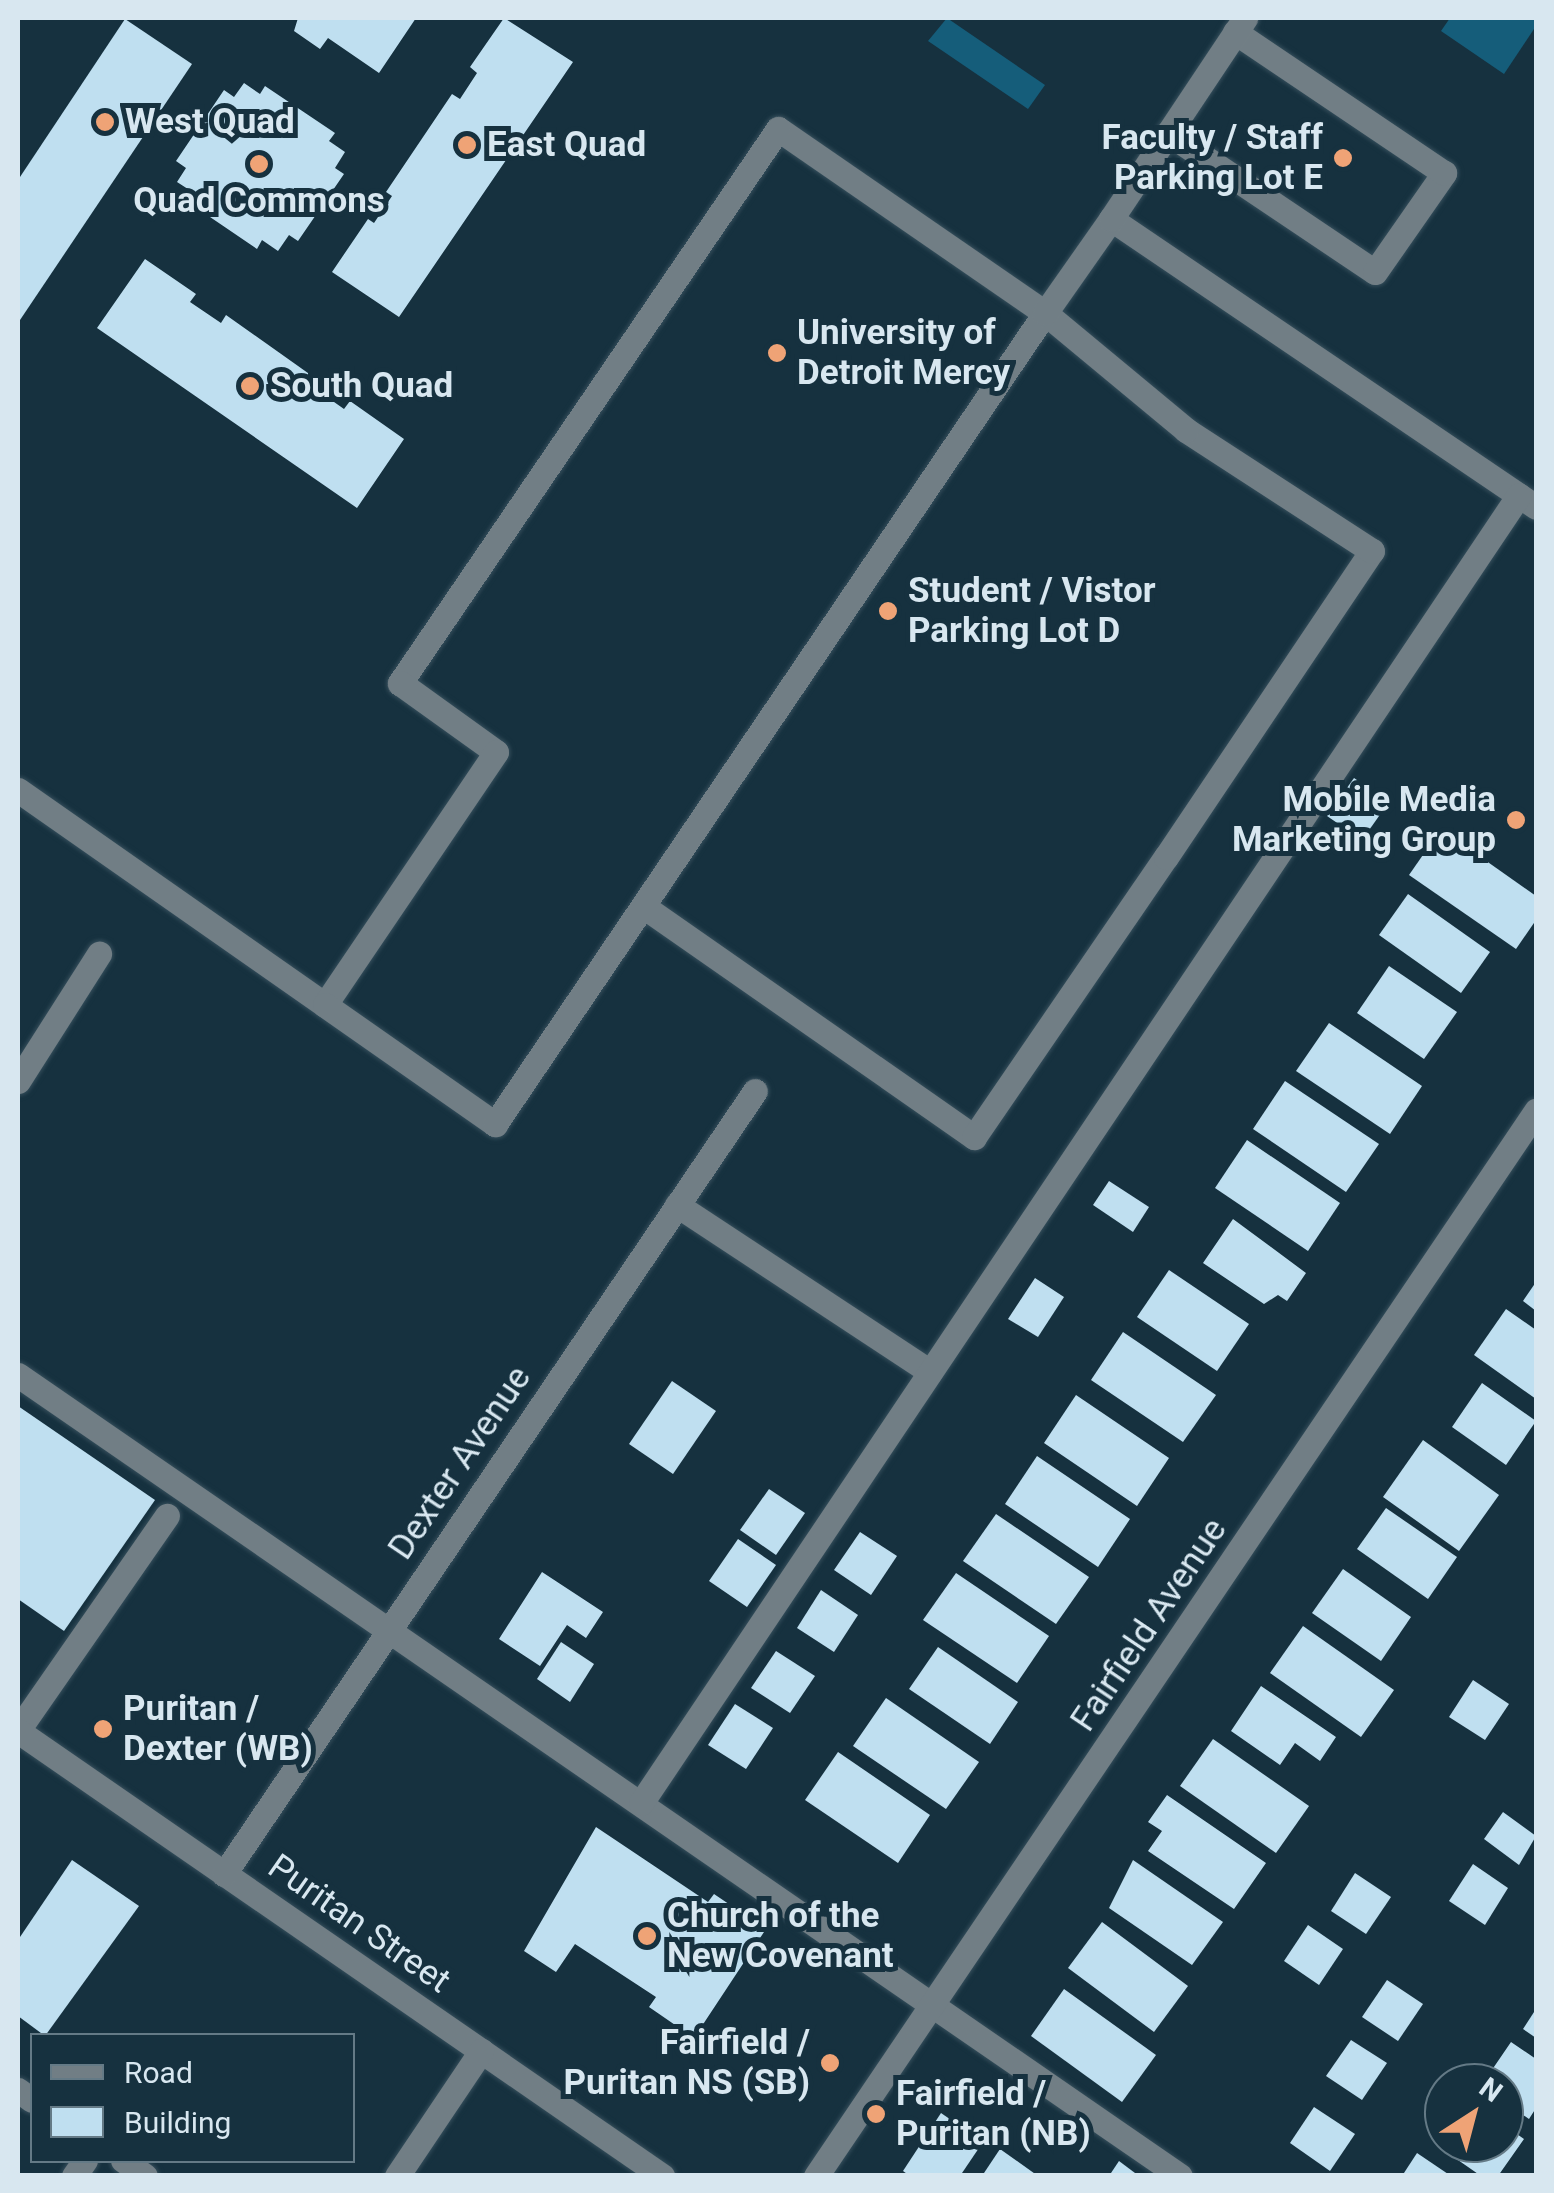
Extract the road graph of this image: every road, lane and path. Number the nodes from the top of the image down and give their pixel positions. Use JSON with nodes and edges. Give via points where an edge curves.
{"nodes":[{"id":1,"x":1240,"y":25,"type":"edge"},
{"id":2,"x":1168,"y":133,"type":"junction"},
{"id":3,"x":1111,"y":219,"type":"junction"},
{"id":4,"x":1046,"y":313,"type":"junction"},
{"id":5,"x":1528,"y":501,"type":"edge"},
{"id":6,"x":18,"y":790,"type":"edge"},
{"id":7,"x":643,"y":906,"type":"junction"},
{"id":8,"x":98,"y":954,"type":"dead end"},
{"id":9,"x":325,"y":1006,"type":"junction"},
{"id":10,"x":18,"y":1081,"type":"edge"},
{"id":11,"x":754,"y":1091,"type":"dead end"},
{"id":12,"x":1536,"y":1112,"type":"edge"},
{"id":13,"x":677,"y":1205,"type":"junction"},
{"id":14,"x":930,"y":1372,"type":"junction"},
{"id":15,"x":18,"y":1375,"type":"edge"},
{"id":16,"x":167,"y":1516,"type":"dead end"},
{"id":17,"x":390,"y":1629,"type":"junction"},
{"id":18,"x":22,"y":1734,"type":"edge"},
{"id":19,"x":18,"y":1762,"type":"edge"},
{"id":20,"x":641,"y":1803,"type":"junction"},
{"id":21,"x":224,"y":1874,"type":"junction"},
{"id":22,"x":934,"y":2004,"type":"junction"},
{"id":23,"x":481,"y":2051,"type":"junction"},
{"id":24,"x":397,"y":2176,"type":"edge"},
{"id":25,"x":662,"y":2176,"type":"edge"},
{"id":26,"x":816,"y":2176,"type":"edge"},
{"id":27,"x":1180,"y":2176,"type":"edge"}],
"edges":[{"from":1,"to":2,"type":"street"},
{"from":1,"to":2,"type":"street","via":[[1444,172],[1375,272]]},
{"from":2,"to":3,"type":"street"},
{"from":3,"to":4,"type":"street"},
{"from":3,"to":5,"type":"street"},
{"from":4,"to":7,"type":"street"},
{"from":4,"to":7,"type":"street","via":[[1186,430],[1372,551],[974,1137]]},
{"from":4,"to":9,"type":"street","via":[[778,129],[400,683],[496,752]]},
{"from":5,"to":14,"type":"street"},
{"from":6,"to":9,"type":"street"},
{"from":7,"to":9,"type":"street","via":[[496,1124]]},
{"from":8,"to":10,"type":"street"},
{"from":11,"to":13,"type":"street","name":"Dexter Avenue"},
{"from":12,"to":22,"type":"street","name":"Fairfield Avenue"},
{"from":13,"to":14,"type":"street"},
{"from":13,"to":17,"type":"street","name":"Dexter Avenue"},
{"from":14,"to":20,"type":"street"},
{"from":15,"to":17,"type":"street"},
{"from":16,"to":18,"type":"street"},
{"from":17,"to":20,"type":"street"},
{"from":17,"to":21,"type":"street","name":"Dexter Avenue"},
{"from":18,"to":19,"type":"street"},
{"from":18,"to":21,"type":"street","name":"Puritan Street"},
{"from":20,"to":22,"type":"street"},
{"from":21,"to":23,"type":"street","name":"Puritan Street"},
{"from":22,"to":26,"type":"street","name":"Fairfield Avenue"},
{"from":22,"to":27,"type":"street"},
{"from":23,"to":24,"type":"street"},
{"from":23,"to":25,"type":"street","name":"Puritan Street"}]}
